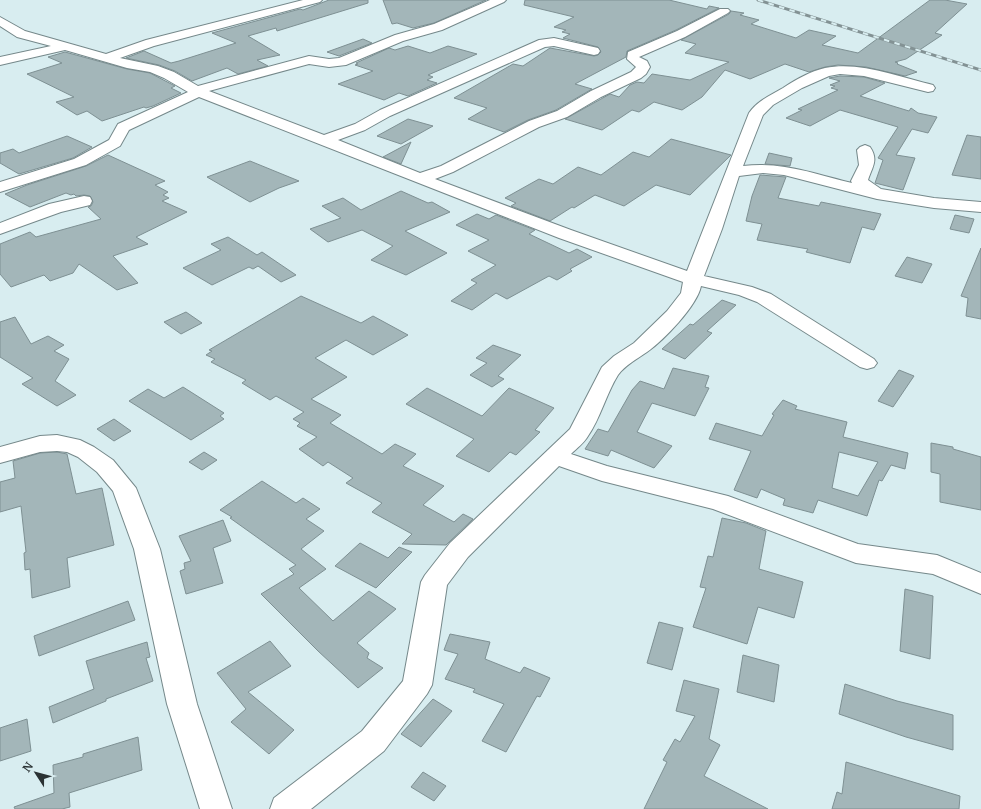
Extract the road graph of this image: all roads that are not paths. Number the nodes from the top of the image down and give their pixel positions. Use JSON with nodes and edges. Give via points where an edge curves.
{"nodes":[{"id":1,"x":316,"y":0,"type":"edge"},
{"id":2,"x":500,"y":0,"type":"edge"},
{"id":3,"x":724,"y":11,"type":"dead end"},
{"id":4,"x":0,"y":21,"type":"edge"},
{"id":5,"x":67,"y":46,"type":"junction"},
{"id":6,"x":594,"y":51,"type":"dead end"},
{"id":7,"x":106,"y":58,"type":"junction"},
{"id":8,"x":0,"y":61,"type":"edge"},
{"id":9,"x":928,"y":88,"type":"dead end"},
{"id":10,"x":198,"y":91,"type":"junction"},
{"id":11,"x":324,"y":140,"type":"junction"},
{"id":12,"x":865,"y":150,"type":"dead end"},
{"id":13,"x":734,"y":172,"type":"junction"},
{"id":14,"x":420,"y":179,"type":"junction"},
{"id":15,"x":0,"y":187,"type":"edge"},
{"id":16,"x":876,"y":194,"type":"junction"},
{"id":17,"x":84,"y":201,"type":"dead end"},
{"id":18,"x":981,"y":207,"type":"edge"},
{"id":19,"x":0,"y":229,"type":"edge"},
{"id":20,"x":693,"y":279,"type":"junction"},
{"id":21,"x":867,"y":363,"type":"dead end"},
{"id":22,"x":0,"y":456,"type":"edge"},
{"id":23,"x":556,"y":457,"type":"junction"},
{"id":24,"x":981,"y":584,"type":"edge"},
{"id":25,"x":216,"y":809,"type":"edge"},
{"id":26,"x":286,"y":809,"type":"edge"}],
"edges":[{"from":1,"to":7,"type":"street","via":[[150,43]]},
{"from":2,"to":10,"type":"street","via":[[438,27],[399,38],[340,62],[301,62]]},
{"from":3,"to":14,"type":"street","via":[[633,55],[633,59],[643,67],[636,75],[562,114],[534,124],[447,169]]},
{"from":4,"to":5,"type":"street","via":[[21,34]]},
{"from":5,"to":7,"type":"street"},
{"from":5,"to":8,"type":"street"},
{"from":6,"to":11,"type":"street","via":[[554,42],[543,43],[385,113],[360,127]]},
{"from":7,"to":10,"type":"street","via":[[169,74]]},
{"from":9,"to":13,"type":"street","via":[[864,72],[826,72],[797,85],[768,102],[756,113]]},
{"from":10,"to":11,"type":"street"},
{"from":10,"to":15,"type":"street","via":[[123,127],[115,143],[80,162]]},
{"from":11,"to":14,"type":"street"},
{"from":12,"to":16,"type":"street","via":[[868,163],[859,181]]},
{"from":13,"to":16,"type":"street","via":[[757,169],[789,171]]},
{"from":13,"to":20,"type":"street"},
{"from":14,"to":20,"type":"street"},
{"from":16,"to":18,"type":"street"},
{"from":17,"to":19,"type":"street","via":[[55,208]]},
{"from":20,"to":21,"type":"street","via":[[764,298]]},
{"from":20,"to":23,"type":"street","via":[[690,293],[674,315],[641,347],[621,360],[609,372],[579,433]]},
{"from":22,"to":25,"type":"street","via":[[40,444],[72,445],[105,466],[124,488],[147,548],[182,704]]},
{"from":23,"to":24,"type":"street","via":[[602,473],[719,502],[856,553],[937,565]]},
{"from":23,"to":26,"type":"street","via":[[459,550],[434,582],[417,685],[373,741]]}]}
